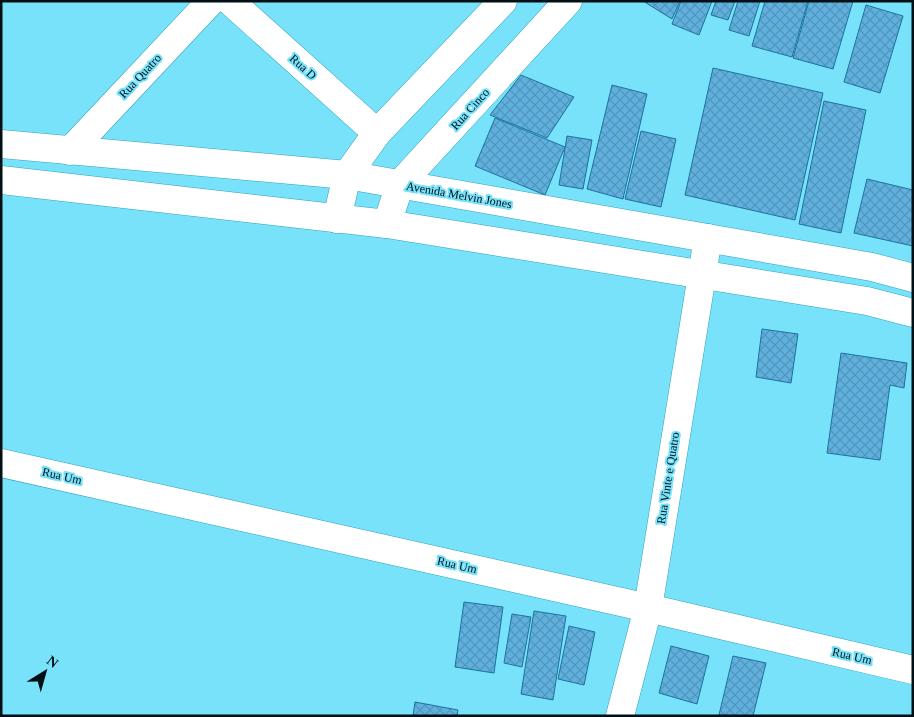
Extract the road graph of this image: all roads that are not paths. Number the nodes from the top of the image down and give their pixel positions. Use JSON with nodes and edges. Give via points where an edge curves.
{"nodes":[{"id":1,"x":211,"y":1,"type":"edge"},
{"id":2,"x":230,"y":1,"type":"edge"},
{"id":3,"x":503,"y":1,"type":"edge"},
{"id":4,"x":568,"y":1,"type":"edge"},
{"id":5,"x":377,"y":133,"type":"junction"},
{"id":6,"x":1,"y":144,"type":"edge"},
{"id":7,"x":70,"y":151,"type":"junction"},
{"id":8,"x":347,"y":175,"type":"junction"},
{"id":9,"x":1,"y":180,"type":"edge"},
{"id":10,"x":400,"y":184,"type":"junction"},
{"id":11,"x":337,"y":219,"type":"junction"},
{"id":12,"x":387,"y":224,"type":"junction"},
{"id":13,"x":708,"y":238,"type":"junction"},
{"id":14,"x":701,"y":274,"type":"junction"},
{"id":15,"x":913,"y":278,"type":"edge"},
{"id":16,"x":913,"y":313,"type":"edge"},
{"id":17,"x":1,"y":463,"type":"edge"},
{"id":18,"x":648,"y":608,"type":"junction"},
{"id":19,"x":913,"y":670,"type":"edge"},
{"id":20,"x":620,"y":716,"type":"edge"}],
"edges":[{"from":1,"to":7,"type":"street","name":"Rua Quatro"},
{"from":2,"to":5,"type":"street","name":"Rua D"},
{"from":3,"to":5,"type":"street"},
{"from":4,"to":10,"type":"street","name":"Rua Cinco"},
{"from":5,"to":8,"type":"street"},
{"from":6,"to":7,"type":"street","name":"Avenida Melvin Jones"},
{"from":7,"to":8,"type":"street","name":"Avenida Melvin Jones"},
{"from":8,"to":10,"type":"street","name":"Avenida Melvin Jones"},
{"from":8,"to":11,"type":"street"},
{"from":9,"to":11,"type":"street"},
{"from":10,"to":12,"type":"street","name":"Rua Cinco"},
{"from":10,"to":13,"type":"street","name":"Avenida Melvin Jones"},
{"from":11,"to":12,"type":"street"},
{"from":12,"to":14,"type":"street"},
{"from":13,"to":14,"type":"street","name":"Rua Vinte e Quatro"},
{"from":13,"to":15,"type":"street","name":"Avenida Melvin Jones","via":[[872,267]]},
{"from":14,"to":16,"type":"street","via":[[867,301]]},
{"from":14,"to":18,"type":"street","name":"Rua Vinte e Quatro"},
{"from":17,"to":18,"type":"street","name":"Rua Um"},
{"from":18,"to":19,"type":"street","name":"Rua Um"},
{"from":18,"to":20,"type":"street","name":"Rua Vinte e Quatro"}]}
